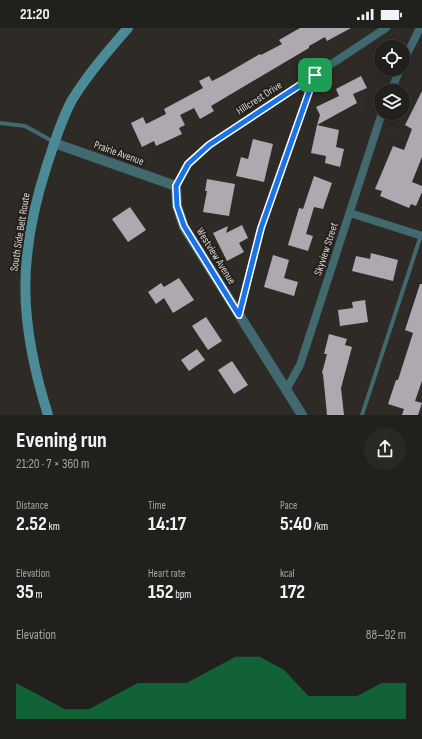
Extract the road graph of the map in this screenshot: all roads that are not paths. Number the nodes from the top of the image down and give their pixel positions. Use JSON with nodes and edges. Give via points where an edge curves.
{"nodes":[{"id":1,"x":128,"y":28,"type":"edge"},
{"id":2,"x":386,"y":28,"type":"edge"},
{"id":3,"x":420,"y":28,"type":"edge"},
{"id":4,"x":410,"y":48,"type":"edge"},
{"id":5,"x":315,"y":75,"type":"junction"},
{"id":6,"x":380,"y":120,"type":"edge"},
{"id":7,"x":0,"y":123,"type":"edge"},
{"id":8,"x":54,"y":142,"type":"junction"},
{"id":9,"x":176,"y":186,"type":"junction"},
{"id":10,"x":350,"y":213,"type":"junction"},
{"id":11,"x":422,"y":235,"type":"edge"},
{"id":12,"x":239,"y":315,"type":"junction"},
{"id":13,"x":286,"y":390,"type":"junction"},
{"id":14,"x":48,"y":415,"type":"edge"},
{"id":15,"x":302,"y":415,"type":"edge"},
{"id":16,"x":362,"y":415,"type":"edge"}],
"edges":[{"from":1,"to":8,"type":"main road","name":"South Side Belt Route","via":[[101,59],[72,101]]},
{"from":2,"to":5,"type":"street","name":"Hillcrest Drive"},
{"from":3,"to":4,"type":"street"},
{"from":5,"to":9,"type":"street","name":"Hillcrest Drive","via":[[209,145],[188,164]]},
{"from":5,"to":12,"type":"lane","via":[[261,228]]},
{"from":6,"to":10,"type":"street","name":"Skyview Street"},
{"from":7,"to":8,"type":"lane","via":[[25,126]]},
{"from":8,"to":9,"type":"street","name":"Prairie Avenue"},
{"from":8,"to":14,"type":"main road","name":"South Side Belt Route","via":[[35,200],[25,262],[26,322],[31,356]]},
{"from":9,"to":12,"type":"street","name":"Westview Avenue","via":[[177,206],[184,226]]},
{"from":10,"to":11,"type":"street"},
{"from":10,"to":13,"type":"street","name":"Skyview Street","via":[[300,365]]},
{"from":11,"to":16,"type":"lane"},
{"from":12,"to":13,"type":"street","name":"Westview Avenue"},
{"from":13,"to":15,"type":"street","name":"Westview Avenue"}]}
